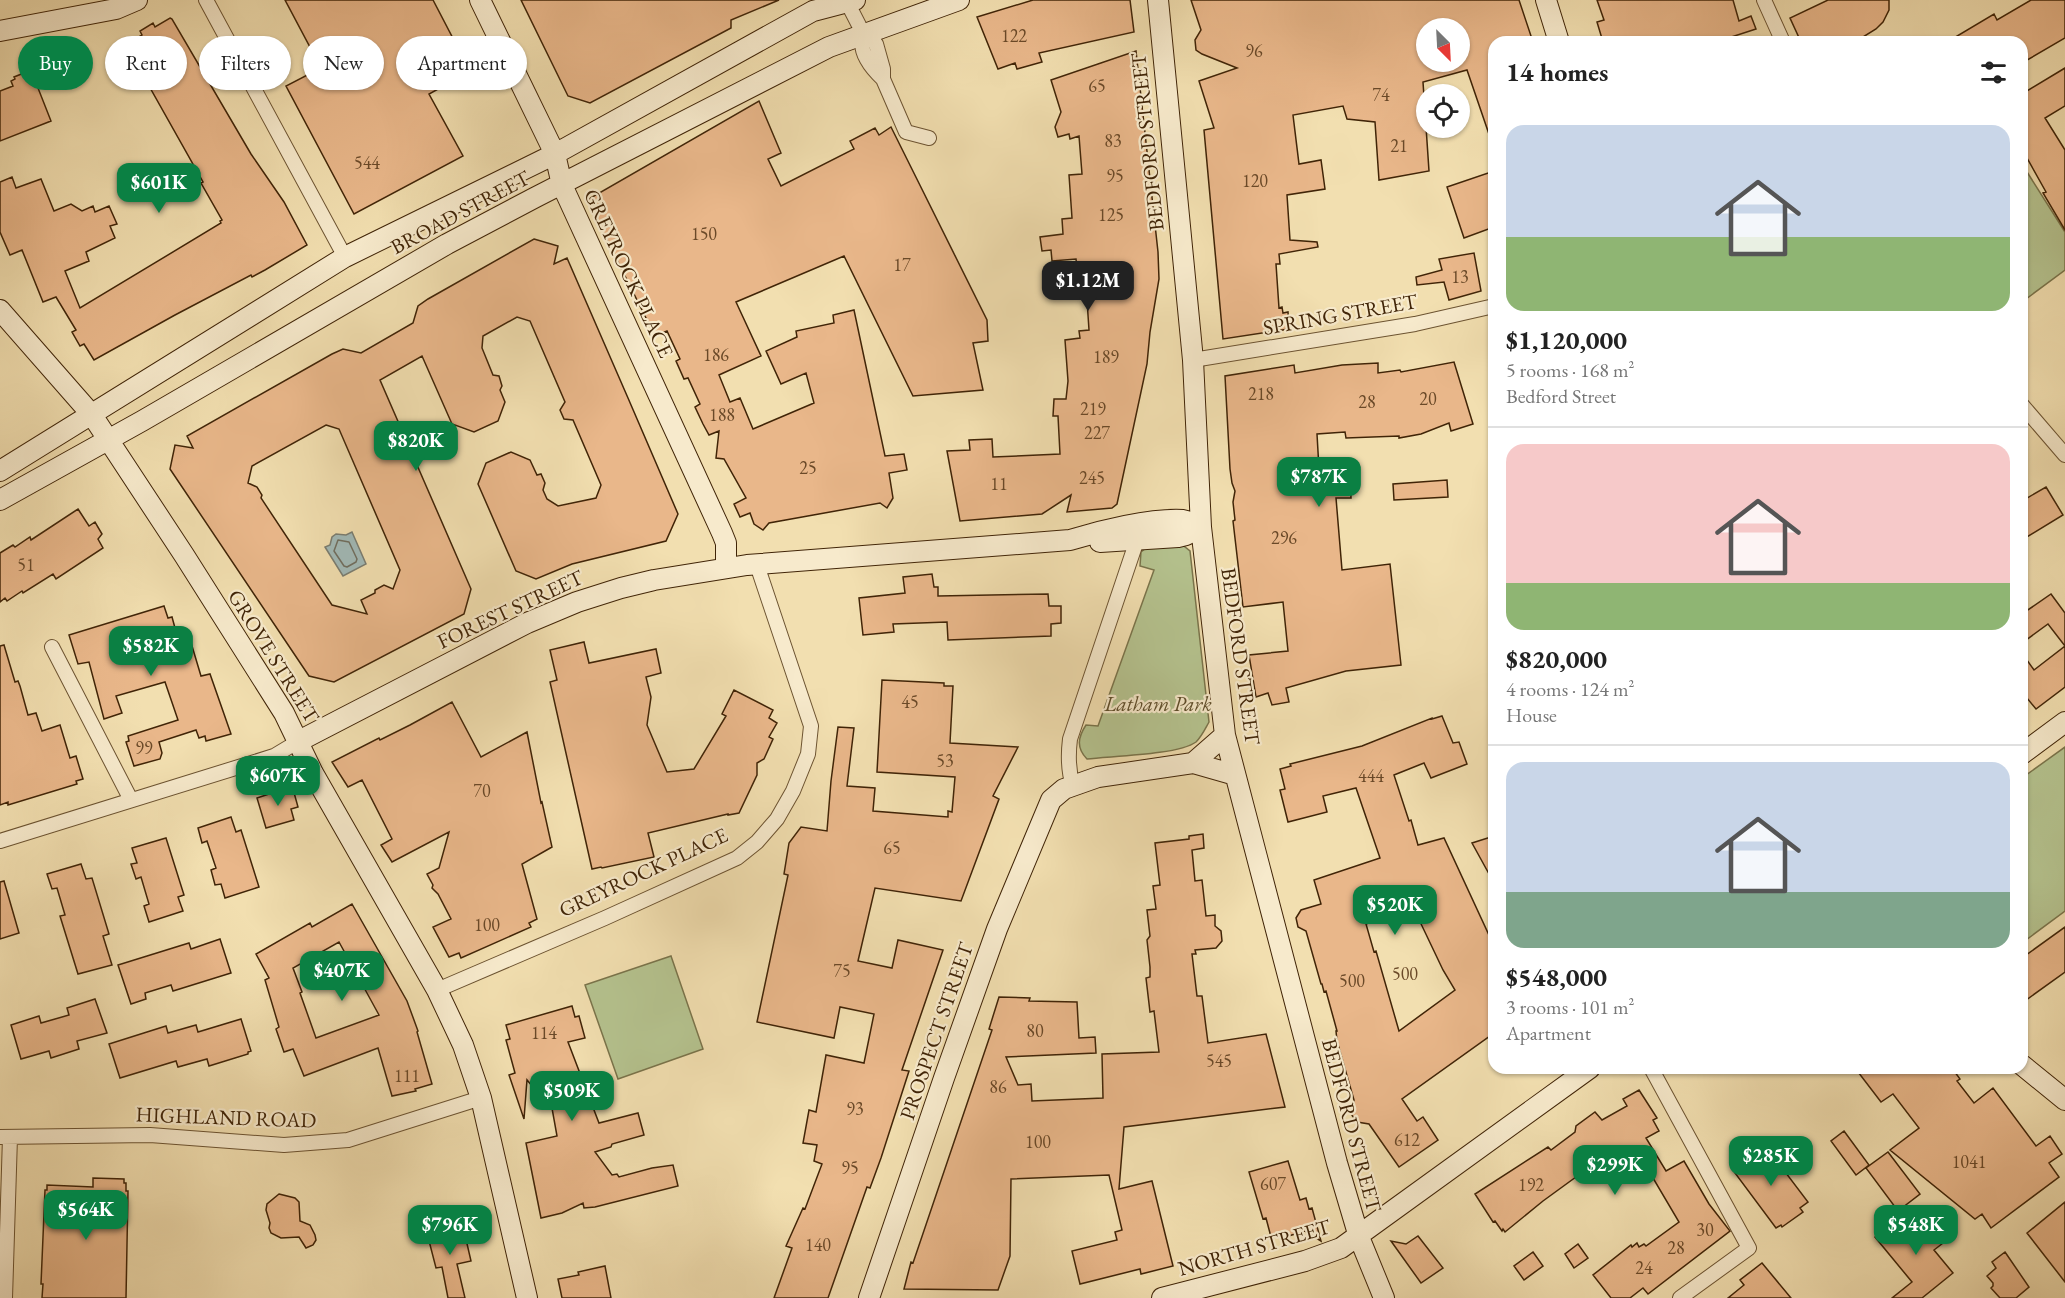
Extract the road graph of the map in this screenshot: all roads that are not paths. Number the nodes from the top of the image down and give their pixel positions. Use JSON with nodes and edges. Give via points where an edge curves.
{"nodes":[{"id":1,"x":137,"y":0,"type":"edge"},
{"id":2,"x":206,"y":0,"type":"edge"},
{"id":3,"x":480,"y":0,"type":"edge"},
{"id":4,"x":959,"y":0,"type":"edge"},
{"id":5,"x":1158,"y":0,"type":"edge"},
{"id":6,"x":1546,"y":0,"type":"edge"},
{"id":7,"x":1764,"y":0,"type":"edge"},
{"id":8,"x":850,"y":1,"type":"edge"},
{"id":9,"x":0,"y":31,"type":"edge"},
{"id":10,"x":864,"y":35,"type":"junction"},
{"id":11,"x":1557,"y":36,"type":"edge"},
{"id":12,"x":1780,"y":36,"type":"edge"},
{"id":13,"x":929,"y":138,"type":"dead end"},
{"id":14,"x":555,"y":153,"type":"junction"},
{"id":15,"x":562,"y":185,"type":"junction"},
{"id":16,"x":345,"y":257,"type":"junction"},
{"id":17,"x":1488,"y":307,"type":"edge"},
{"id":18,"x":0,"y":310,"type":"edge"},
{"id":19,"x":1193,"y":360,"type":"junction"},
{"id":20,"x":2028,"y":412,"type":"edge"},
{"id":21,"x":92,"y":415,"type":"junction"},
{"id":22,"x":108,"y":439,"type":"junction"},
{"id":23,"x":2065,"y":455,"type":"edge"},
{"id":24,"x":0,"y":471,"type":"edge"},
{"id":25,"x":0,"y":500,"type":"edge"},
{"id":26,"x":1201,"y":526,"type":"junction"},
{"id":27,"x":1136,"y":532,"type":"junction"},
{"id":28,"x":757,"y":565,"type":"junction"},
{"id":29,"x":726,"y":568,"type":"junction"},
{"id":30,"x":52,"y":647,"type":"dead end"},
{"id":31,"x":2065,"y":723,"type":"edge"},
{"id":32,"x":1225,"y":735,"type":"junction"},
{"id":33,"x":299,"y":741,"type":"junction"},
{"id":34,"x":2028,"y":750,"type":"edge"},
{"id":35,"x":1193,"y":763,"type":"junction"},
{"id":36,"x":1235,"y":775,"type":"junction"},
{"id":37,"x":1069,"y":788,"type":"junction"},
{"id":38,"x":131,"y":800,"type":"junction"},
{"id":39,"x":0,"y":841,"type":"edge"},
{"id":40,"x":437,"y":990,"type":"junction"},
{"id":41,"x":2028,"y":1070,"type":"edge"},
{"id":42,"x":1582,"y":1074,"type":"edge"},
{"id":43,"x":1654,"y":1074,"type":"edge"},
{"id":44,"x":481,"y":1098,"type":"junction"},
{"id":45,"x":2065,"y":1100,"type":"edge"},
{"id":46,"x":5,"y":1137,"type":"edge"},
{"id":47,"x":1359,"y":1237,"type":"junction"},
{"id":48,"x":5,"y":1298,"type":"edge"},
{"id":49,"x":527,"y":1298,"type":"edge"},
{"id":50,"x":869,"y":1298,"type":"edge"},
{"id":51,"x":1162,"y":1298,"type":"edge"},
{"id":52,"x":1384,"y":1298,"type":"edge"},
{"id":53,"x":1680,"y":1298,"type":"edge"}],
"edges":[{"from":1,"to":9,"type":"main road","via":[[116,9]]},
{"from":2,"to":16,"type":"street"},
{"from":3,"to":14,"type":"main road","name":"GREYROCK PLACE"},
{"from":4,"to":10,"type":"main road","name":"BROAD STREET"},
{"from":5,"to":19,"type":"main road","name":"BEDFORD STREET"},
{"from":6,"to":11,"type":"main road"},
{"from":7,"to":12,"type":"street"},
{"from":8,"to":10,"type":"street"},
{"from":8,"to":14,"type":"main road","name":"BROAD STREET","via":[[813,11]]},
{"from":10,"to":13,"type":"street","via":[[861,41],[868,61],[883,79],[906,132]]},
{"from":10,"to":15,"type":"main road","name":"BROAD STREET","via":[[829,47]]},
{"from":14,"to":15,"type":"main road","name":"GREYROCK PLACE"},
{"from":14,"to":16,"type":"main road","name":"BROAD STREET"},
{"from":15,"to":22,"type":"main road","name":"BROAD STREET","via":[[447,244]]},
{"from":15,"to":29,"type":"main road","name":"GREYROCK PLACE","via":[[726,543]]},
{"from":16,"to":21,"type":"main road","name":"BROAD STREET"},
{"from":17,"to":19,"type":"street","name":"SPRING STREET","via":[[1415,324]]},
{"from":18,"to":21,"type":"main road","name":"GROVE STREET"},
{"from":19,"to":26,"type":"main road","name":"BEDFORD STREET"},
{"from":20,"to":23,"type":"street"},
{"from":21,"to":22,"type":"main road","name":"GROVE STREET"},
{"from":21,"to":24,"type":"main road","name":"BROAD STREET"},
{"from":22,"to":25,"type":"main road","name":"BROAD STREET"},
{"from":22,"to":33,"type":"main road","name":"GROVE STREET"},
{"from":26,"to":27,"type":"main road","name":"FOREST STREET","via":[[1185,535]]},
{"from":26,"to":32,"type":"main road","name":"BEDFORD STREET"},
{"from":27,"to":28,"type":"main road","name":"FOREST STREET","via":[[1086,543],[1070,540]]},
{"from":27,"to":37,"type":"street","via":[[1070,739]]},
{"from":28,"to":29,"type":"main road","name":"FOREST STREET"},
{"from":28,"to":40,"type":"street","name":"GREYROCK PLACE","via":[[811,726],[808,754],[777,819],[737,858]]},
{"from":29,"to":33,"type":"main road","name":"FOREST STREET","via":[[630,585],[560,608]]},
{"from":30,"to":38,"type":"street"},
{"from":31,"to":34,"type":"main road"},
{"from":32,"to":35,"type":"main road"},
{"from":32,"to":36,"type":"main road","name":"BEDFORD STREET"},
{"from":33,"to":38,"type":"street","name":"FOREST STREET","via":[[274,756]]},
{"from":33,"to":40,"type":"main road","name":"GROVE STREET"},
{"from":35,"to":36,"type":"main road"},
{"from":35,"to":37,"type":"main road","via":[[1098,777]]},
{"from":36,"to":47,"type":"main road","name":"BEDFORD STREET"},
{"from":37,"to":50,"type":"main road","name":"PROSPECT STREET","via":[[1051,800],[997,929]]},
{"from":38,"to":39,"type":"street","name":"FOREST STREET"},
{"from":40,"to":44,"type":"main road","name":"GROVE STREET","via":[[463,1045]]},
{"from":41,"to":45,"type":"main road"},
{"from":42,"to":47,"type":"main road","name":"NORTH STREET"},
{"from":43,"to":53,"type":"street","via":[[1749,1248]]},
{"from":44,"to":46,"type":"street","name":"HIGHLAND ROAD","via":[[348,1140],[284,1145],[150,1135]]},
{"from":44,"to":49,"type":"main road","name":"GROVE STREET"},
{"from":46,"to":48,"type":"street"},
{"from":47,"to":51,"type":"main road","name":"NORTH STREET","via":[[1305,1262]]},
{"from":47,"to":52,"type":"main road","name":"BEDFORD STREET"}]}
